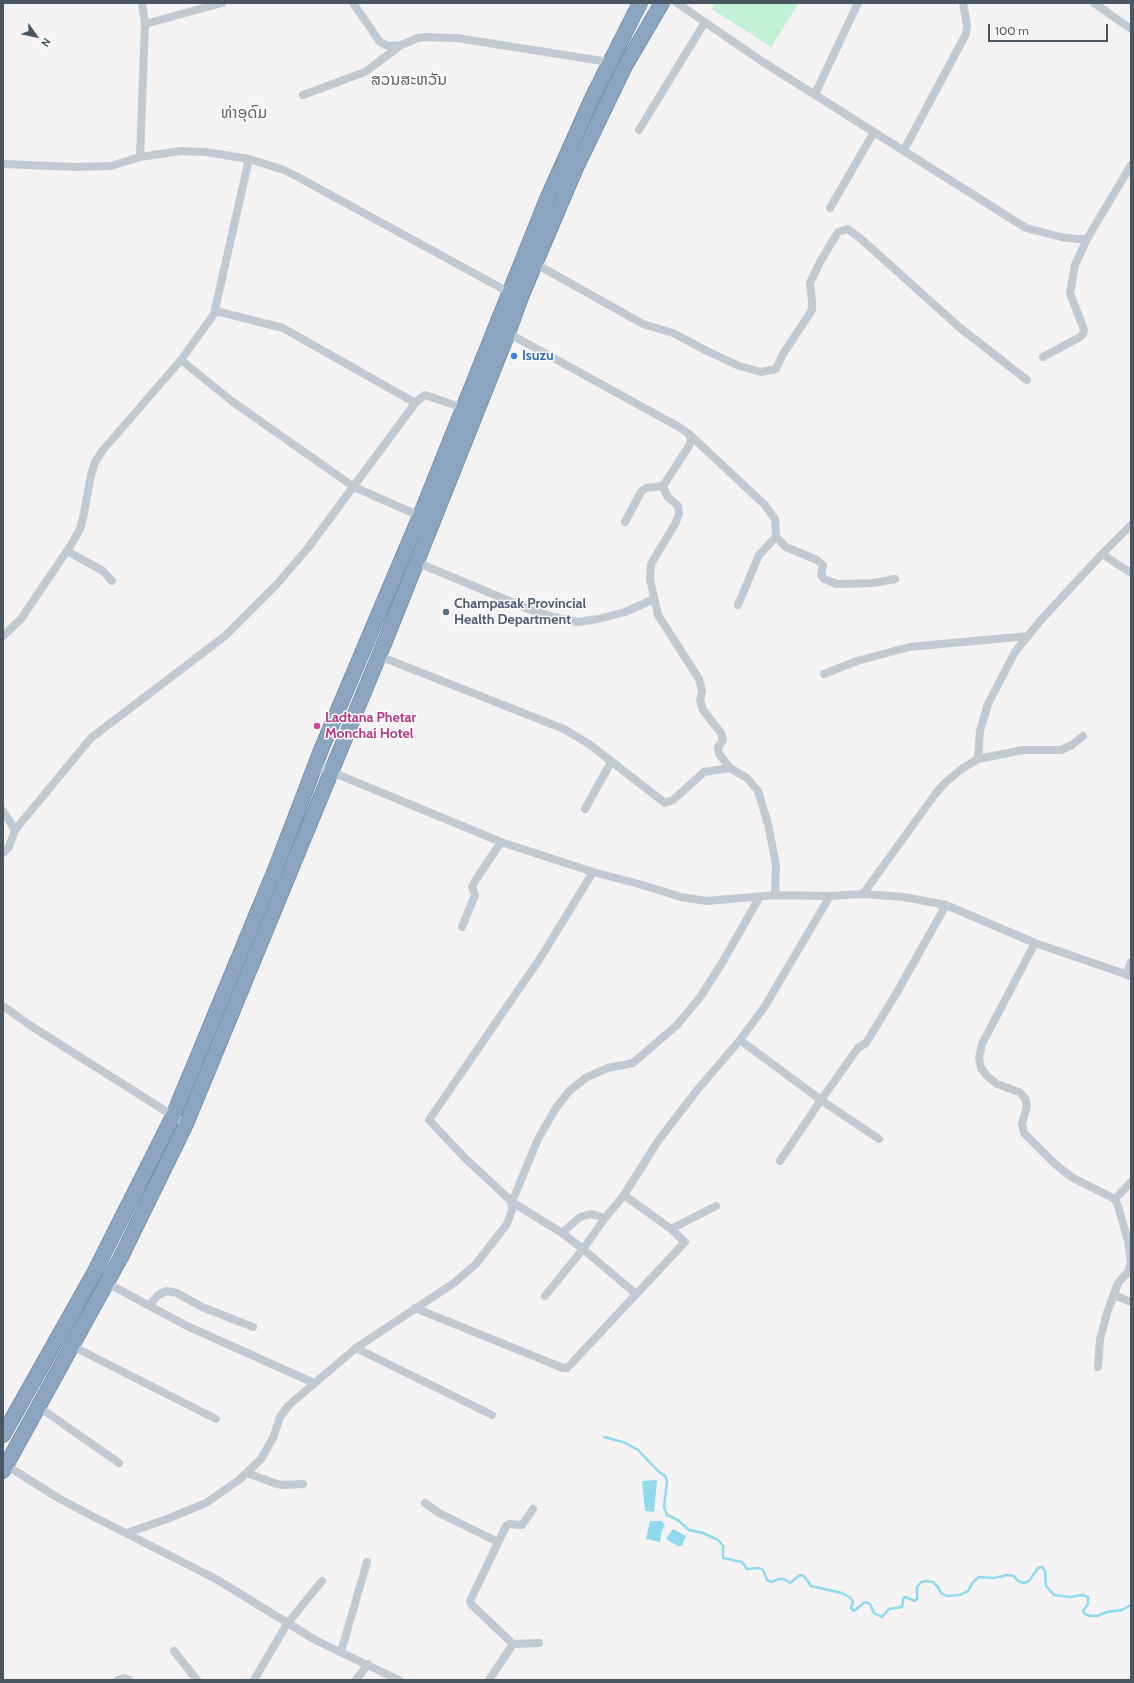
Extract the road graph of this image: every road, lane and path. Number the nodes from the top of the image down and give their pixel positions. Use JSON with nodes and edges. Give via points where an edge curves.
{"nodes":[{"id":1,"x":142,"y":3,"type":"edge"},
{"id":2,"x":222,"y":3,"type":"edge"},
{"id":3,"x":353,"y":3,"type":"edge"},
{"id":4,"x":640,"y":3,"type":"edge"},
{"id":5,"x":662,"y":3,"type":"edge"},
{"id":6,"x":677,"y":3,"type":"edge"},
{"id":7,"x":858,"y":3,"type":"edge"},
{"id":8,"x":963,"y":3,"type":"edge"},
{"id":9,"x":1094,"y":3,"type":"edge"},
{"id":10,"x":705,"y":22,"type":"junction"},
{"id":11,"x":145,"y":24,"type":"junction"},
{"id":12,"x":1131,"y":29,"type":"edge"},
{"id":13,"x":401,"y":46,"type":"junction"},
{"id":14,"x":609,"y":62,"type":"junction"},
{"id":15,"x":815,"y":94,"type":"junction"},
{"id":16,"x":303,"y":95,"type":"dead end"},
{"id":17,"x":639,"y":130,"type":"dead end"},
{"id":18,"x":874,"y":132,"type":"junction"},
{"id":19,"x":904,"y":150,"type":"junction"},
{"id":20,"x":140,"y":157,"type":"junction"},
{"id":21,"x":249,"y":159,"type":"junction"},
{"id":22,"x":3,"y":164,"type":"edge"},
{"id":23,"x":1131,"y":165,"type":"edge"},
{"id":24,"x":830,"y":208,"type":"dead end"},
{"id":25,"x":1087,"y":239,"type":"junction"},
{"id":26,"x":536,"y":264,"type":"junction"},
{"id":27,"x":515,"y":295,"type":"junction"},
{"id":28,"x":216,"y":311,"type":"junction"},
{"id":29,"x":508,"y":332,"type":"junction"},
{"id":30,"x":1043,"y":357,"type":"dead end"},
{"id":31,"x":181,"y":360,"type":"junction"},
{"id":32,"x":1027,"y":380,"type":"dead end"},
{"id":33,"x":416,"y":402,"type":"junction"},
{"id":34,"x":462,"y":407,"type":"junction"},
{"id":35,"x":476,"y":412,"type":"junction"},
{"id":36,"x":689,"y":434,"type":"junction"},
{"id":37,"x":663,"y":486,"type":"junction"},
{"id":38,"x":354,"y":487,"type":"junction"},
{"id":39,"x":420,"y":516,"type":"junction"},
{"id":40,"x":625,"y":522,"type":"dead end"},
{"id":41,"x":1131,"y":525,"type":"edge"},
{"id":42,"x":776,"y":537,"type":"junction"},
{"id":43,"x":67,"y":551,"type":"junction"},
{"id":44,"x":1102,"y":554,"type":"junction"},
{"id":45,"x":416,"y":562,"type":"junction"},
{"id":46,"x":1131,"y":573,"type":"edge"},
{"id":47,"x":895,"y":579,"type":"dead end"},
{"id":48,"x":112,"y":582,"type":"dead end"},
{"id":49,"x":654,"y":599,"type":"junction"},
{"id":50,"x":738,"y":605,"type":"dead end"},
{"id":51,"x":3,"y":636,"type":"edge"},
{"id":52,"x":1028,"y":636,"type":"junction"},
{"id":53,"x":379,"y":656,"type":"junction"},
{"id":54,"x":824,"y":674,"type":"dead end"},
{"id":55,"x":1082,"y":736,"type":"dead end"},
{"id":56,"x":978,"y":759,"type":"junction"},
{"id":57,"x":611,"y":762,"type":"junction"},
{"id":58,"x":315,"y":765,"type":"junction"},
{"id":59,"x":730,"y":768,"type":"junction"},
{"id":60,"x":331,"y":771,"type":"junction"},
{"id":61,"x":585,"y":809,"type":"dead end"},
{"id":62,"x":3,"y":811,"type":"edge"},
{"id":63,"x":15,"y":830,"type":"junction"},
{"id":64,"x":502,"y":842,"type":"junction"},
{"id":65,"x":3,"y":853,"type":"edge"},
{"id":66,"x":593,"y":872,"type":"junction"},
{"id":67,"x":864,"y":894,"type":"junction"},
{"id":68,"x":775,"y":895,"type":"junction"},
{"id":69,"x":830,"y":896,"type":"junction"},
{"id":70,"x":759,"y":898,"type":"junction"},
{"id":71,"x":946,"y":905,"type":"junction"},
{"id":72,"x":462,"y":927,"type":"dead end"},
{"id":73,"x":1035,"y":943,"type":"junction"},
{"id":74,"x":1131,"y":962,"type":"edge"},
{"id":75,"x":1129,"y":976,"type":"edge"},
{"id":76,"x":3,"y":1006,"type":"edge"},
{"id":77,"x":740,"y":1040,"type":"junction"},
{"id":78,"x":821,"y":1100,"type":"junction"},
{"id":79,"x":173,"y":1116,"type":"junction"},
{"id":80,"x":186,"y":1124,"type":"junction"},
{"id":81,"x":879,"y":1139,"type":"dead end"},
{"id":82,"x":780,"y":1161,"type":"dead end"},
{"id":83,"x":1131,"y":1182,"type":"edge"},
{"id":84,"x":624,"y":1195,"type":"junction"},
{"id":85,"x":1114,"y":1199,"type":"junction"},
{"id":86,"x":512,"y":1202,"type":"junction"},
{"id":87,"x":716,"y":1206,"type":"dead end"},
{"id":88,"x":605,"y":1218,"type":"junction"},
{"id":89,"x":671,"y":1229,"type":"junction"},
{"id":90,"x":562,"y":1233,"type":"junction"},
{"id":91,"x":107,"y":1248,"type":"junction"},
{"id":92,"x":583,"y":1249,"type":"junction"},
{"id":93,"x":121,"y":1257,"type":"junction"},
{"id":94,"x":107,"y":1283,"type":"junction"},
{"id":95,"x":636,"y":1294,"type":"junction"},
{"id":96,"x":1114,"y":1295,"type":"junction"},
{"id":97,"x":545,"y":1296,"type":"dead end"},
{"id":98,"x":1131,"y":1302,"type":"edge"},
{"id":99,"x":150,"y":1305,"type":"junction"},
{"id":100,"x":415,"y":1308,"type":"junction"},
{"id":101,"x":254,"y":1327,"type":"dead end"},
{"id":102,"x":72,"y":1346,"type":"junction"},
{"id":103,"x":356,"y":1348,"type":"junction"},
{"id":104,"x":1098,"y":1367,"type":"dead end"},
{"id":105,"x":314,"y":1382,"type":"junction"},
{"id":106,"x":39,"y":1407,"type":"junction"},
{"id":107,"x":492,"y":1415,"type":"dead end"},
{"id":108,"x":216,"y":1419,"type":"dead end"},
{"id":109,"x":3,"y":1435,"type":"edge"},
{"id":110,"x":120,"y":1463,"type":"dead end"},
{"id":111,"x":4,"y":1466,"type":"edge"},
{"id":112,"x":246,"y":1473,"type":"junction"},
{"id":113,"x":303,"y":1484,"type":"dead end"},
{"id":114,"x":425,"y":1503,"type":"dead end"},
{"id":115,"x":533,"y":1509,"type":"dead end"},
{"id":116,"x":127,"y":1533,"type":"junction"},
{"id":117,"x":498,"y":1542,"type":"junction"},
{"id":118,"x":367,"y":1562,"type":"dead end"},
{"id":119,"x":322,"y":1581,"type":"dead end"},
{"id":120,"x":287,"y":1624,"type":"junction"},
{"id":121,"x":539,"y":1643,"type":"dead end"},
{"id":122,"x":513,"y":1644,"type":"junction"},
{"id":123,"x":174,"y":1652,"type":"dead end"},
{"id":124,"x":341,"y":1652,"type":"junction"},
{"id":125,"x":368,"y":1664,"type":"junction"},
{"id":126,"x":118,"y":1680,"type":"edge"},
{"id":127,"x":129,"y":1680,"type":"edge"},
{"id":128,"x":197,"y":1680,"type":"edge"},
{"id":129,"x":254,"y":1680,"type":"edge"},
{"id":130,"x":356,"y":1680,"type":"edge"},
{"id":131,"x":399,"y":1680,"type":"edge"},
{"id":132,"x":489,"y":1680,"type":"edge"}],
"edges":[{"from":1,"to":11,"type":"street"},
{"from":2,"to":11,"type":"street"},
{"from":3,"to":13,"type":"street","via":[[380,42],[388,46]]},
{"from":4,"to":14,"type":"highway"},
{"from":5,"to":26,"type":"highway","via":[[625,66],[575,170]]},
{"from":6,"to":10,"type":"street"},
{"from":7,"to":15,"type":"street"},
{"from":8,"to":19,"type":"street","via":[[966,34]]},
{"from":9,"to":12,"type":"street"},
{"from":10,"to":15,"type":"street"},
{"from":10,"to":17,"type":"street"},
{"from":11,"to":20,"type":"street"},
{"from":13,"to":14,"type":"street","via":[[418,38],[457,38]]},
{"from":13,"to":16,"type":"street","via":[[365,72]]},
{"from":14,"to":27,"type":"highway","via":[[547,199]]},
{"from":15,"to":18,"type":"street"},
{"from":18,"to":19,"type":"street"},
{"from":18,"to":24,"type":"street"},
{"from":19,"to":25,"type":"street","via":[[1026,228],[1061,237]]},
{"from":20,"to":21,"type":"street","via":[[181,151]]},
{"from":20,"to":22,"type":"street","via":[[111,166]]},
{"from":21,"to":27,"type":"street","via":[[296,176]]},
{"from":21,"to":28,"type":"street"},
{"from":23,"to":25,"type":"street"},
{"from":25,"to":30,"type":"street","via":[[1075,266],[1070,293],[1084,330],[1083,334]]},
{"from":26,"to":27,"type":"highway"},
{"from":26,"to":32,"type":"street","via":[[643,324],[673,333],[707,352],[739,366],[761,372],[776,369],[812,310],[810,283],[838,232],[848,229],[959,328]]},
{"from":27,"to":29,"type":"highway"},
{"from":27,"to":34,"type":"highway"},
{"from":28,"to":31,"type":"street"},
{"from":28,"to":33,"type":"street","via":[[283,328]]},
{"from":29,"to":35,"type":"highway"},
{"from":29,"to":36,"type":"street"},
{"from":31,"to":38,"type":"street","via":[[233,402]]},
{"from":31,"to":43,"type":"street","via":[[95,462],[84,518]]},
{"from":33,"to":34,"type":"street","via":[[425,395]]},
{"from":33,"to":38,"type":"street"},
{"from":34,"to":35,"type":"street"},
{"from":34,"to":39,"type":"highway"},
{"from":35,"to":45,"type":"highway"},
{"from":36,"to":37,"type":"street","via":[[689,446]]},
{"from":36,"to":42,"type":"street","via":[[765,505],[775,519]]},
{"from":37,"to":40,"type":"street","via":[[646,488],[641,492]]},
{"from":37,"to":49,"type":"street","via":[[667,496],[678,506],[679,514],[651,564],[650,578]]},
{"from":38,"to":39,"type":"street"},
{"from":38,"to":63,"type":"street","via":[[308,548],[257,606],[209,649],[91,738]]},
{"from":39,"to":58,"type":"highway"},
{"from":41,"to":44,"type":"street"},
{"from":42,"to":47,"type":"street","via":[[786,547],[823,564],[821,575],[837,584],[874,583]]},
{"from":42,"to":50,"type":"street","via":[[759,555]]},
{"from":43,"to":48,"type":"street","via":[[103,571]]},
{"from":43,"to":51,"type":"street","via":[[21,619]]},
{"from":44,"to":46,"type":"street"},
{"from":44,"to":52,"type":"street"},
{"from":45,"to":49,"type":"street","via":[[531,610],[578,622],[625,612]]},
{"from":45,"to":53,"type":"highway"},
{"from":49,"to":59,"type":"street","via":[[658,615],[699,679],[703,710],[721,733],[723,740],[718,747],[719,754]]},
{"from":52,"to":54,"type":"street","via":[[909,647],[857,661]]},
{"from":52,"to":56,"type":"street","via":[[1015,652],[988,704],[980,731]]},
{"from":53,"to":57,"type":"street","via":[[564,729],[589,744]]},
{"from":53,"to":60,"type":"highway"},
{"from":55,"to":56,"type":"street","via":[[1061,750],[1023,750]]},
{"from":56,"to":67,"type":"street","via":[[963,768],[936,793]]},
{"from":57,"to":59,"type":"street","via":[[666,803],[673,800],[704,772]]},
{"from":57,"to":61,"type":"street"},
{"from":58,"to":60,"type":"street"},
{"from":58,"to":79,"type":"highway","via":[[277,865]]},
{"from":59,"to":68,"type":"street","via":[[747,778],[758,791],[776,865]]},
{"from":60,"to":64,"type":"street"},
{"from":60,"to":80,"type":"highway"},
{"from":62,"to":63,"type":"street"},
{"from":63,"to":65,"type":"street","via":[[9,847]]},
{"from":64,"to":66,"type":"street"},
{"from":64,"to":72,"type":"street","via":[[474,881],[472,887],[475,895]]},
{"from":66,"to":70,"type":"street","via":[[681,897],[707,901]]},
{"from":66,"to":86,"type":"street","via":[[541,957],[429,1120]]},
{"from":67,"to":69,"type":"street"},
{"from":67,"to":71,"type":"street","via":[[904,897]]},
{"from":68,"to":69,"type":"street"},
{"from":68,"to":70,"type":"street"},
{"from":69,"to":77,"type":"street","via":[[765,1006]]},
{"from":70,"to":86,"type":"street","via":[[702,996],[677,1025],[633,1063],[608,1068],[587,1077],[568,1091],[538,1139]]},
{"from":71,"to":73,"type":"street"},
{"from":71,"to":78,"type":"street","via":[[866,1044],[858,1048]]},
{"from":73,"to":75,"type":"street"},
{"from":73,"to":85,"type":"street","via":[[982,1044],[978,1058],[981,1068],[997,1084],[1019,1092],[1025,1098],[1027,1106],[1022,1124],[1024,1133],[1055,1164],[1073,1178]]},
{"from":74,"to":75,"type":"street"},
{"from":76,"to":79,"type":"street"},
{"from":77,"to":78,"type":"street"},
{"from":77,"to":84,"type":"street","via":[[658,1141]]},
{"from":78,"to":81,"type":"street"},
{"from":78,"to":82,"type":"street"},
{"from":79,"to":80,"type":"street"},
{"from":79,"to":91,"type":"highway"},
{"from":80,"to":93,"type":"highway"},
{"from":83,"to":85,"type":"street"},
{"from":84,"to":88,"type":"street"},
{"from":84,"to":89,"type":"street"},
{"from":85,"to":96,"type":"street","via":[[1128,1241],[1131,1263],[1128,1272],[1118,1283]]},
{"from":86,"to":90,"type":"street"},
{"from":86,"to":100,"type":"street","via":[[507,1224],[476,1264]]},
{"from":87,"to":89,"type":"street"},
{"from":88,"to":90,"type":"street","via":[[591,1214],[580,1217]]},
{"from":88,"to":92,"type":"street"},
{"from":89,"to":95,"type":"street","via":[[685,1242]]},
{"from":90,"to":92,"type":"street"},
{"from":91,"to":93,"type":"highway"},
{"from":91,"to":109,"type":"highway"},
{"from":92,"to":95,"type":"street"},
{"from":92,"to":97,"type":"street"},
{"from":93,"to":94,"type":"highway"},
{"from":94,"to":99,"type":"street"},
{"from":94,"to":102,"type":"highway"},
{"from":95,"to":100,"type":"street","via":[[567,1368]]},
{"from":96,"to":98,"type":"street"},
{"from":96,"to":104,"type":"street","via":[[1100,1340]]},
{"from":99,"to":101,"type":"street","via":[[158,1295],[167,1291],[177,1293],[202,1307]]},
{"from":99,"to":105,"type":"street","via":[[186,1326]]},
{"from":100,"to":103,"type":"street"},
{"from":102,"to":106,"type":"highway"},
{"from":102,"to":108,"type":"street"},
{"from":103,"to":105,"type":"street"},
{"from":103,"to":107,"type":"street"},
{"from":105,"to":112,"type":"street","via":[[280,1417],[273,1438],[261,1459]]},
{"from":106,"to":110,"type":"street"},
{"from":106,"to":111,"type":"highway"},
{"from":111,"to":116,"type":"street"},
{"from":112,"to":113,"type":"street","via":[[282,1485]]},
{"from":112,"to":116,"type":"street","via":[[206,1503]]},
{"from":114,"to":117,"type":"street","via":[[439,1513]]},
{"from":115,"to":117,"type":"street","via":[[522,1525],[506,1526]]},
{"from":116,"to":120,"type":"street","via":[[216,1579]]},
{"from":117,"to":122,"type":"street","via":[[470,1601]]},
{"from":118,"to":124,"type":"street"},
{"from":119,"to":120,"type":"street"},
{"from":120,"to":124,"type":"street"},
{"from":120,"to":129,"type":"street"},
{"from":121,"to":122,"type":"street"},
{"from":122,"to":132,"type":"street"},
{"from":123,"to":128,"type":"street"},
{"from":124,"to":125,"type":"street"},
{"from":125,"to":130,"type":"street"},
{"from":125,"to":131,"type":"street"},
{"from":126,"to":127,"type":"street"}]}
